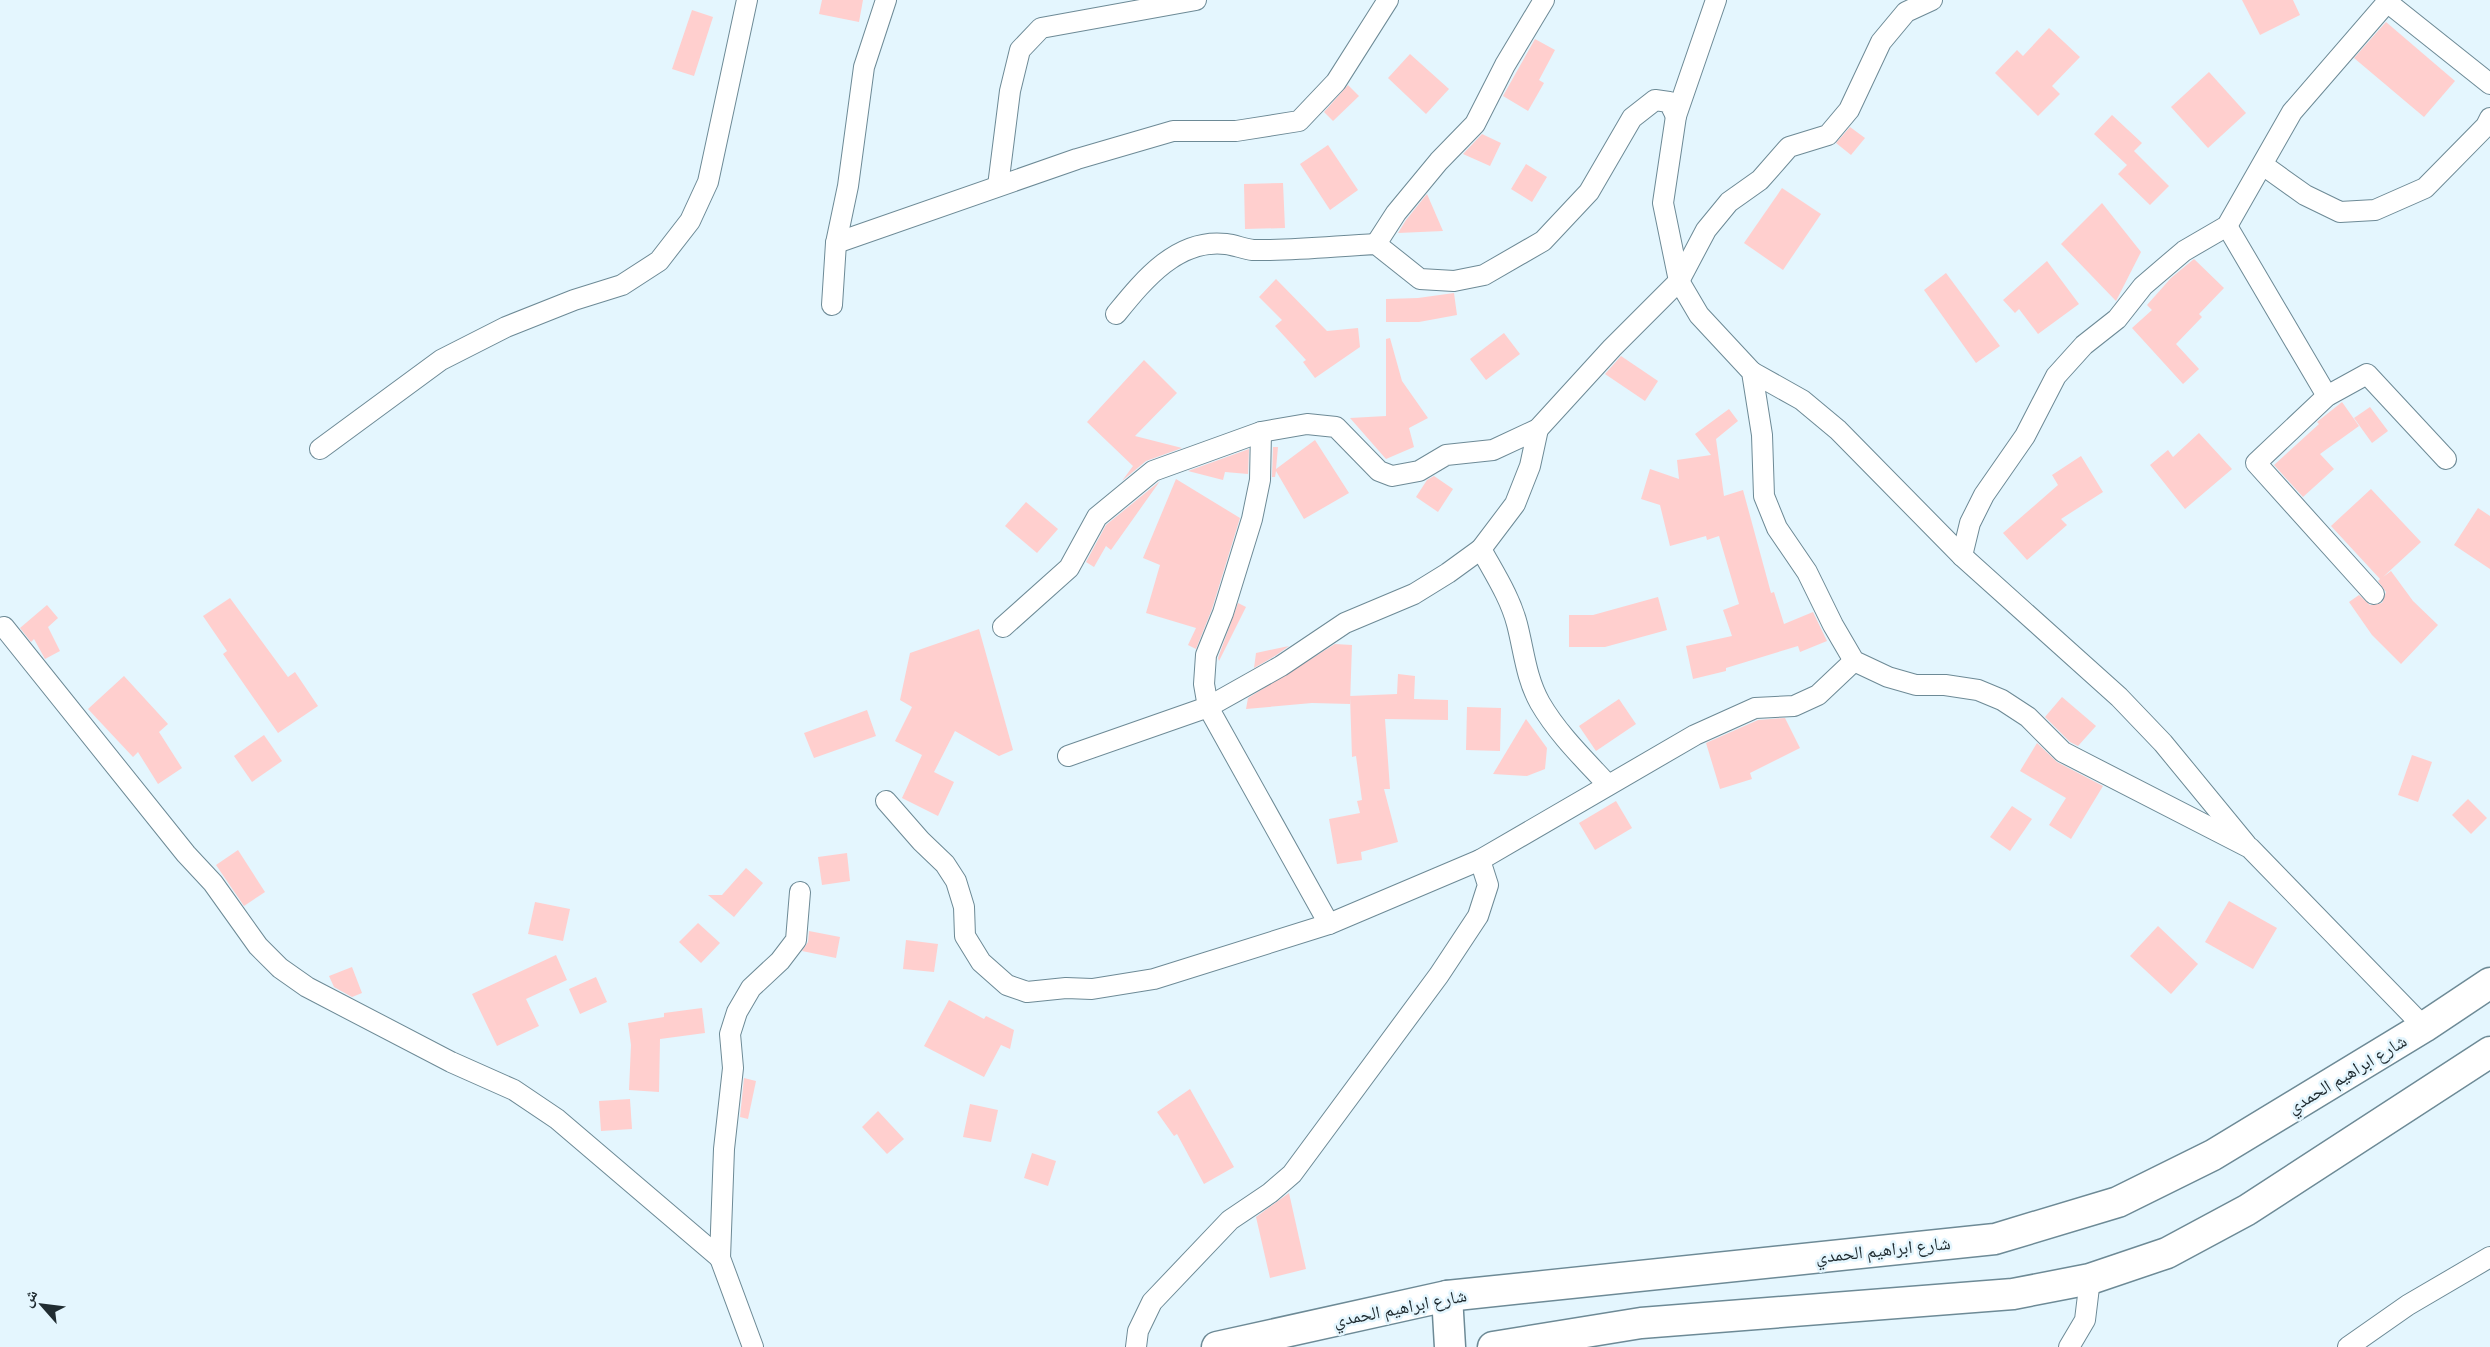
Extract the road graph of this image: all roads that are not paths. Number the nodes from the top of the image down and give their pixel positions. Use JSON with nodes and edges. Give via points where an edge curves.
{"nodes":[{"id":1,"x":747,"y":0,"type":"edge"},
{"id":2,"x":886,"y":0,"type":"edge"},
{"id":3,"x":1196,"y":0,"type":"edge"},
{"id":4,"x":1380,"y":0,"type":"edge"},
{"id":5,"x":1388,"y":0,"type":"edge"},
{"id":6,"x":1544,"y":0,"type":"edge"},
{"id":7,"x":1716,"y":0,"type":"edge"},
{"id":8,"x":1932,"y":0,"type":"edge"},
{"id":9,"x":2388,"y":1,"type":"edge"},
{"id":10,"x":2490,"y":84,"type":"edge"},
{"id":11,"x":1676,"y":116,"type":"junction"},
{"id":12,"x":2490,"y":118,"type":"edge"},
{"id":13,"x":2263,"y":165,"type":"junction"},
{"id":14,"x":998,"y":186,"type":"junction"},
{"id":15,"x":2227,"y":226,"type":"junction"},
{"id":16,"x":836,"y":243,"type":"junction"},
{"id":17,"x":1376,"y":244,"type":"junction"},
{"id":18,"x":1679,"y":281,"type":"junction"},
{"id":19,"x":832,"y":305,"type":"dead end"},
{"id":20,"x":1116,"y":314,"type":"dead end"},
{"id":21,"x":1752,"y":372,"type":"junction"},
{"id":22,"x":2327,"y":396,"type":"junction"},
{"id":23,"x":1538,"y":429,"type":"junction"},
{"id":24,"x":1261,"y":432,"type":"junction"},
{"id":25,"x":320,"y":449,"type":"dead end"},
{"id":26,"x":2446,"y":459,"type":"dead end"},
{"id":27,"x":1480,"y":549,"type":"junction"},
{"id":28,"x":1962,"y":556,"type":"junction"},
{"id":29,"x":2374,"y":594,"type":"dead end"},
{"id":30,"x":4,"y":627,"type":"dead end"},
{"id":31,"x":1003,"y":627,"type":"dead end"},
{"id":32,"x":1854,"y":661,"type":"junction"},
{"id":33,"x":1208,"y":707,"type":"junction"},
{"id":34,"x":1068,"y":756,"type":"dead end"},
{"id":35,"x":1608,"y":785,"type":"junction"},
{"id":36,"x":886,"y":801,"type":"dead end"},
{"id":37,"x":2250,"y":848,"type":"junction"},
{"id":38,"x":1480,"y":860,"type":"junction"},
{"id":39,"x":801,"y":892,"type":"dead end"},
{"id":40,"x":1329,"y":924,"type":"junction"},
{"id":41,"x":2490,"y":983,"type":"edge"},
{"id":42,"x":2424,"y":1027,"type":"junction"},
{"id":43,"x":2490,"y":1052,"type":"edge"},
{"id":44,"x":2490,"y":1257,"type":"edge"},
{"id":45,"x":720,"y":1258,"type":"junction"},
{"id":46,"x":2090,"y":1279,"type":"junction"},
{"id":47,"x":1447,"y":1296,"type":"junction"},
{"id":48,"x":753,"y":1347,"type":"edge"},
{"id":49,"x":1136,"y":1347,"type":"edge"},
{"id":50,"x":1217,"y":1347,"type":"edge"},
{"id":51,"x":1450,"y":1347,"type":"edge"},
{"id":52,"x":1493,"y":1347,"type":"edge"},
{"id":53,"x":2069,"y":1347,"type":"edge"},
{"id":54,"x":2348,"y":1347,"type":"edge"}],
"edges":[{"from":1,"to":25,"type":"street","via":[[708,182],[690,221],[659,261],[622,285],[506,327],[441,360]]},
{"from":2,"to":16,"type":"street","via":[[864,67]]},
{"from":3,"to":14,"type":"street","via":[[1041,28],[1020,50],[1010,91]]},
{"from":4,"to":5,"type":"street"},
{"from":5,"to":14,"type":"street","via":[[1336,81],[1299,121],[1236,131],[1173,130]]},
{"from":6,"to":17,"type":"street","via":[[1475,123],[1403,204]]},
{"from":7,"to":11,"type":"street"},
{"from":8,"to":18,"type":"street","via":[[1906,12],[1881,42],[1849,110],[1828,135],[1789,147],[1760,180],[1729,202],[1706,230]]},
{"from":9,"to":10,"type":"street"},
{"from":9,"to":13,"type":"street","via":[[2292,112]]},
{"from":11,"to":17,"type":"street","via":[[1669,102],[1655,100],[1632,118],[1589,192],[1544,241],[1484,275],[1454,281],[1420,279]]},
{"from":11,"to":18,"type":"street","via":[[1663,202]]},
{"from":12,"to":13,"type":"street","via":[[2425,188],[2375,210],[2340,212],[2305,195]]},
{"from":13,"to":15,"type":"street"},
{"from":14,"to":16,"type":"street"},
{"from":15,"to":22,"type":"street"},
{"from":15,"to":28,"type":"street","via":[[2184,251],[2143,286],[2117,319],[2084,345],[2056,376],[2025,436],[1984,495],[1970,523]]},
{"from":16,"to":19,"type":"street"},
{"from":17,"to":20,"type":"street","via":[[1251,250],[1226,243],[1203,245],[1176,254],[1143,281]]},
{"from":18,"to":21,"type":"street","via":[[1698,315]]},
{"from":18,"to":23,"type":"street"},
{"from":21,"to":28,"type":"street","via":[[1802,400],[1838,430]]},
{"from":21,"to":32,"type":"street","via":[[1762,435],[1764,496],[1777,528],[1807,572]]},
{"from":22,"to":26,"type":"street","via":[[2367,374]]},
{"from":22,"to":29,"type":"street","via":[[2256,463]]},
{"from":23,"to":24,"type":"street","via":[[1492,450],[1446,455],[1419,471],[1392,476],[1379,471],[1336,427],[1307,424]]},
{"from":23,"to":27,"type":"street","via":[[1530,466],[1515,504]]},
{"from":24,"to":31,"type":"street","via":[[1153,471],[1097,517],[1069,568]]},
{"from":24,"to":33,"type":"street","via":[[1260,480],[1252,519],[1206,655],[1204,684]]},
{"from":27,"to":33,"type":"street","via":[[1414,594],[1345,623],[1281,666]]},
{"from":27,"to":35,"type":"street","via":[[1508,598],[1525,667],[1539,702],[1563,736]]},
{"from":28,"to":37,"type":"street","via":[[2119,697],[2163,743]]},
{"from":30,"to":45,"type":"street","via":[[213,883],[258,946],[280,968],[307,987],[514,1090],[557,1119]]},
{"from":32,"to":35,"type":"street","via":[[1818,695],[1794,706],[1755,708],[1695,735]]},
{"from":32,"to":37,"type":"street","via":[[1887,677],[1916,685],[1978,690],[2001,700],[2028,717],[2063,752]]},
{"from":33,"to":34,"type":"street"},
{"from":33,"to":40,"type":"street"},
{"from":35,"to":38,"type":"street"},
{"from":36,"to":40,"type":"street","via":[[956,881],[964,908],[965,936],[981,962],[1006,985],[1027,992],[1092,989],[1154,979]]},
{"from":37,"to":42,"type":"street"},
{"from":38,"to":40,"type":"street"},
{"from":38,"to":49,"type":"street","via":[[1488,885],[1478,916],[1439,975],[1292,1174],[1230,1220],[1152,1302],[1138,1331]]},
{"from":39,"to":45,"type":"street","via":[[796,940],[751,988],[730,1034],[733,1068],[724,1149]]},
{"from":41,"to":42,"type":"main road","name":"شارع ابراهيم الحمدي"},
{"from":42,"to":47,"type":"main road","name":"شارع ابراهيم الحمدي","via":[[2213,1155],[2118,1202],[1995,1239]]},
{"from":43,"to":46,"type":"main road","via":[[2247,1210],[2167,1253]]},
{"from":44,"to":54,"type":"street","via":[[2408,1305]]},
{"from":45,"to":48,"type":"street"},
{"from":46,"to":52,"type":"main road","via":[[2013,1294],[1641,1323]]},
{"from":46,"to":53,"type":"street","via":[[2085,1320]]},
{"from":47,"to":50,"type":"main road","name":"شارع ابراهيم الحمدي"},
{"from":47,"to":51,"type":"main road"}]}
